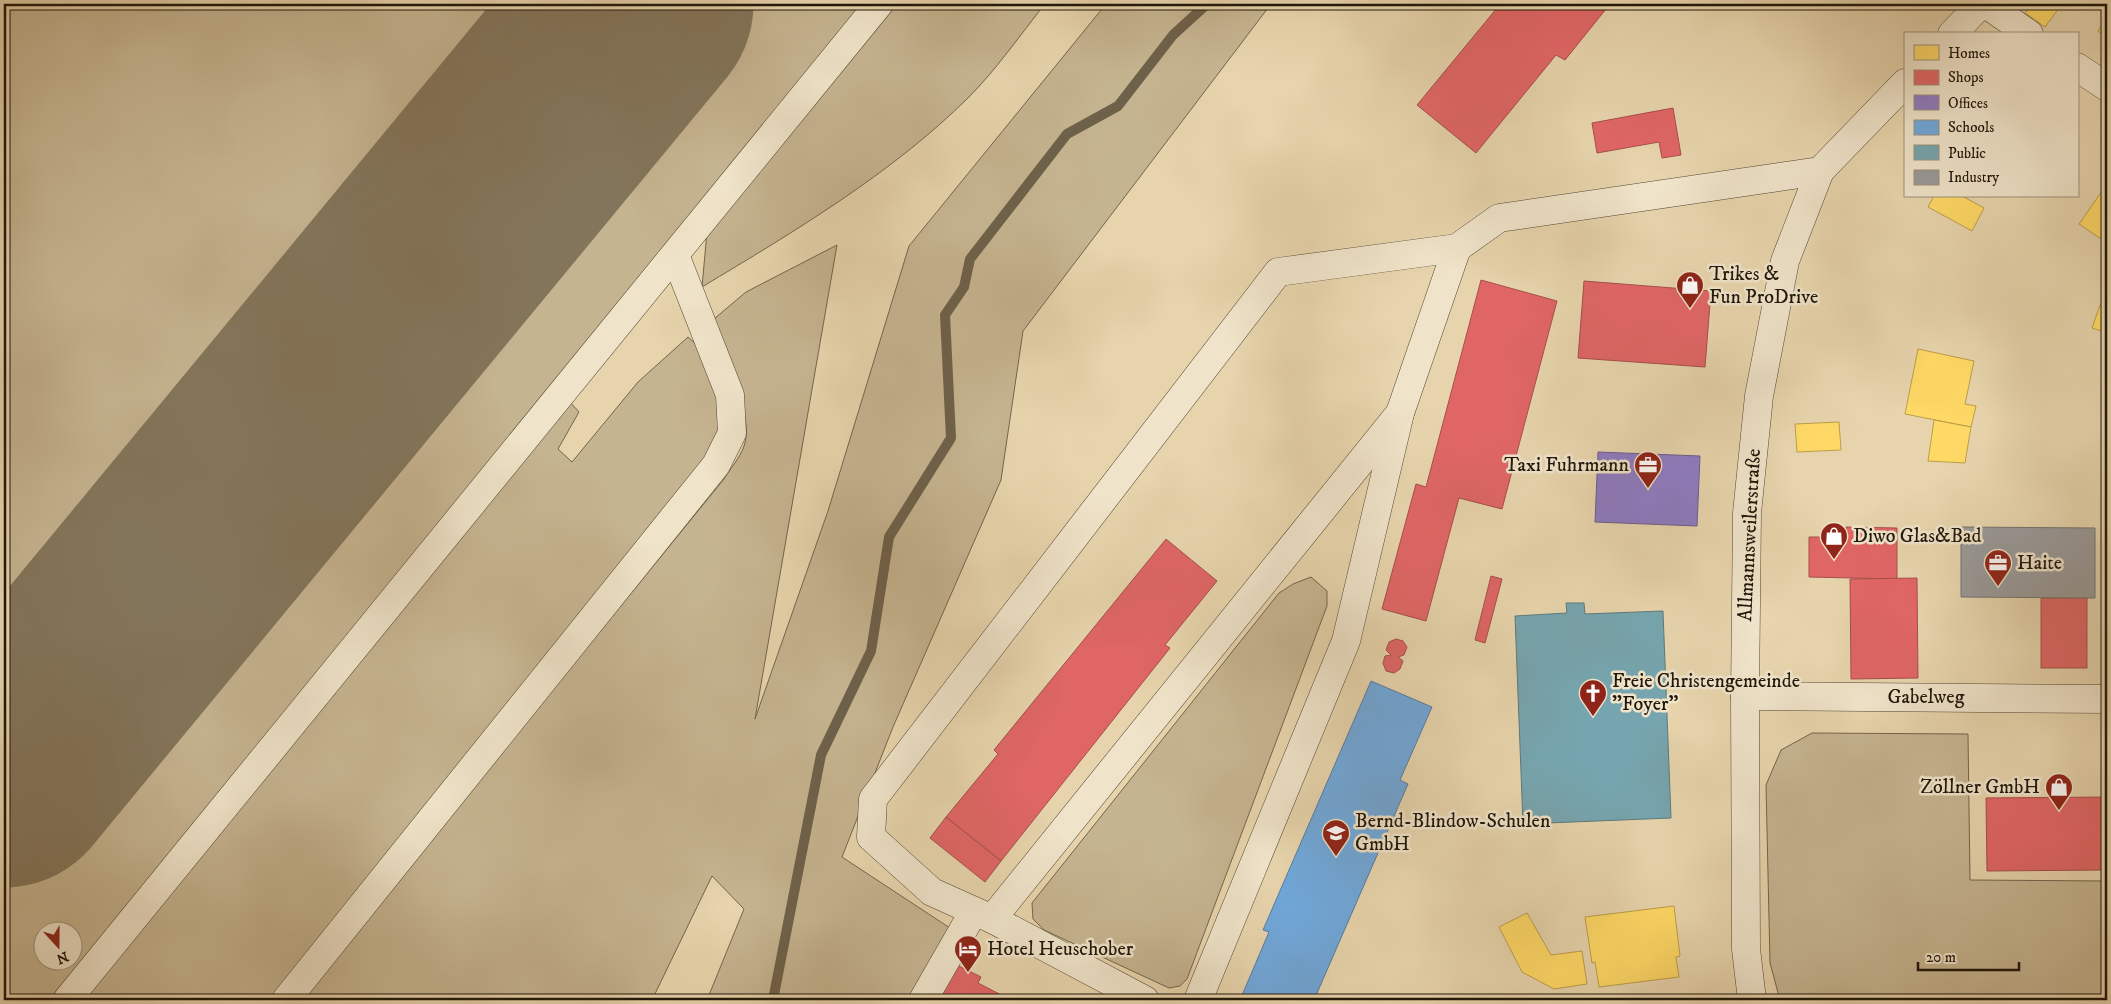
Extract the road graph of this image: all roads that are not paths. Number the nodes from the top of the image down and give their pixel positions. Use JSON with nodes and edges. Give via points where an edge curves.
{"nodes":[{"id":1,"x":879,"y":4,"type":"edge"},
{"id":2,"x":1981,"y":4,"type":"edge"},
{"id":3,"x":1986,"y":4,"type":"edge"},
{"id":4,"x":1954,"y":32,"type":"edge"},
{"id":5,"x":2026,"y":32,"type":"edge"},
{"id":6,"x":2078,"y":68,"type":"edge"},
{"id":7,"x":1904,"y":84,"type":"edge"},
{"id":8,"x":2107,"y":87,"type":"edge"},
{"id":9,"x":1820,"y":171,"type":"junction"},
{"id":10,"x":1457,"y":248,"type":"junction"},
{"id":11,"x":675,"y":255,"type":"junction"},
{"id":12,"x":1400,"y":412,"type":"junction"},
{"id":13,"x":1745,"y":696,"type":"junction"},
{"id":14,"x":2107,"y":699,"type":"edge"},
{"id":15,"x":983,"y":915,"type":"junction"},
{"id":16,"x":67,"y":1000,"type":"edge"},
{"id":17,"x":286,"y":1000,"type":"edge"},
{"id":18,"x":924,"y":1000,"type":"edge"},
{"id":19,"x":1145,"y":1000,"type":"edge"},
{"id":20,"x":1198,"y":1000,"type":"edge"},
{"id":21,"x":1752,"y":1000,"type":"edge"}],
"edges":[{"from":1,"to":11,"type":"street"},
{"from":2,"to":4,"type":"street"},
{"from":3,"to":5,"type":"street"},
{"from":6,"to":8,"type":"street"},
{"from":7,"to":9,"type":"street","name":"Allmannsweilerstraße"},
{"from":9,"to":10,"type":"street","via":[[1499,218]]},
{"from":9,"to":13,"type":"street","name":"Allmannsweilerstraße","via":[[1785,261],[1759,396],[1747,513]]},
{"from":10,"to":12,"type":"street"},
{"from":10,"to":15,"type":"street","via":[[1278,272],[873,799],[871,837],[932,892]]},
{"from":11,"to":16,"type":"street"},
{"from":11,"to":17,"type":"street","via":[[730,395],[732,433],[716,465]]},
{"from":12,"to":15,"type":"street"},
{"from":12,"to":20,"type":"street","via":[[1346,641]]},
{"from":13,"to":14,"type":"street","name":"Gabelweg"},
{"from":13,"to":21,"type":"street","name":"Allmannsweilerstraße","via":[[1746,949]]},
{"from":15,"to":18,"type":"street"},
{"from":15,"to":19,"type":"street"}]}
